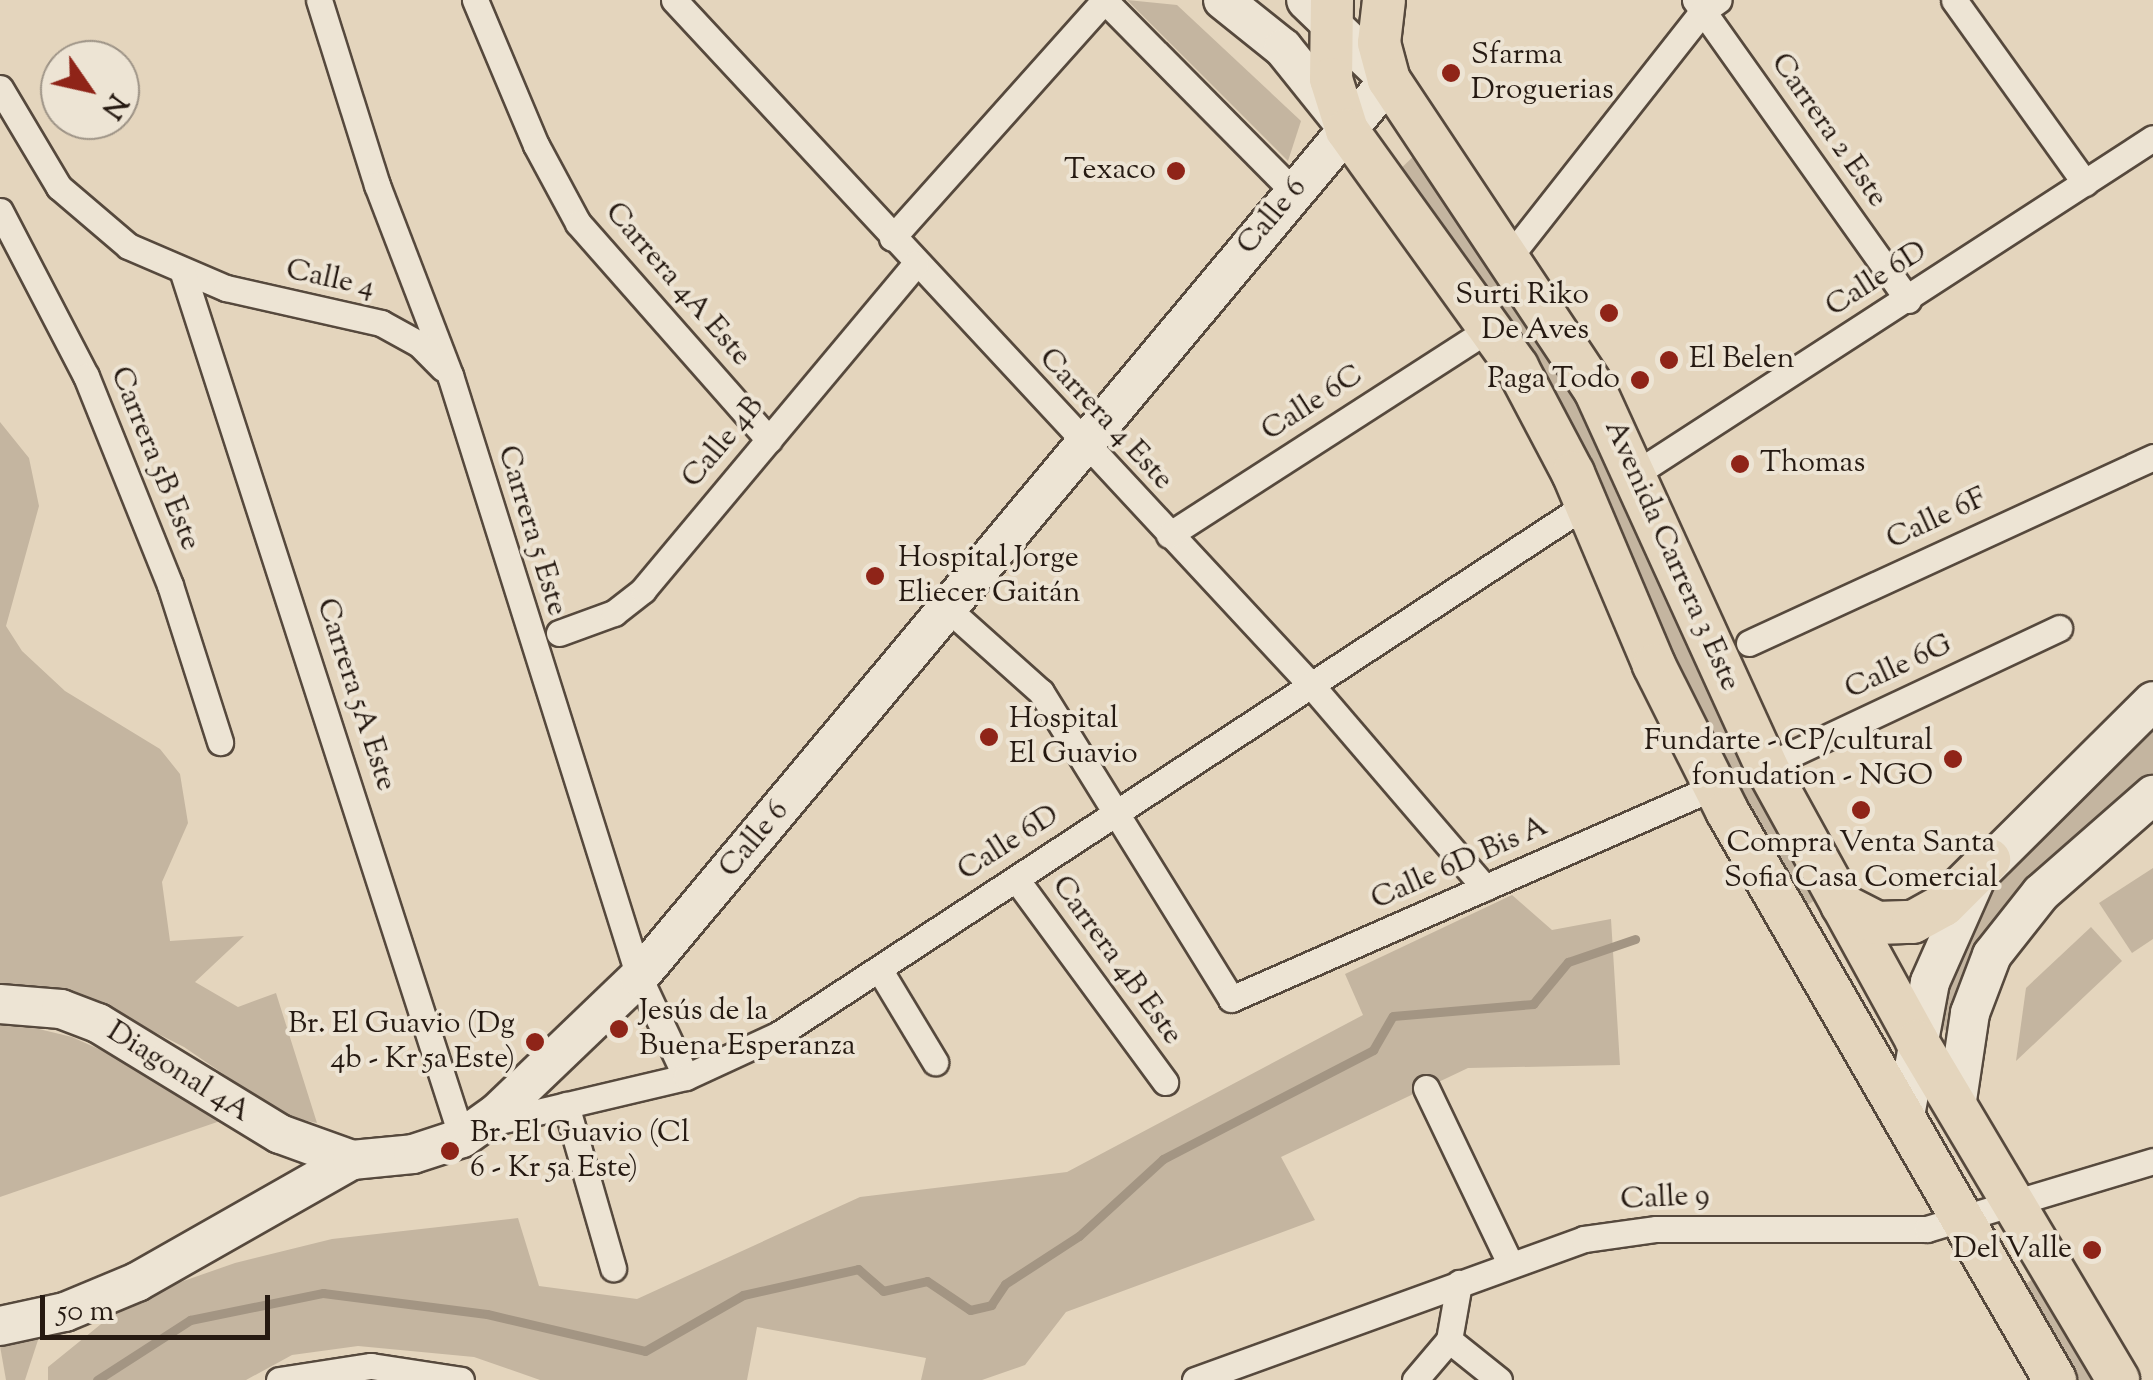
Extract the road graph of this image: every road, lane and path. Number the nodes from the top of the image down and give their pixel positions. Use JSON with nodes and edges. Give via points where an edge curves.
{"nodes":[{"id":1,"x":319,"y":0,"type":"edge"},
{"id":2,"x":475,"y":0,"type":"edge"},
{"id":3,"x":674,"y":0,"type":"edge"},
{"id":4,"x":1104,"y":0,"type":"edge"},
{"id":5,"x":1223,"y":0,"type":"edge"},
{"id":6,"x":1384,"y":0,"type":"edge"},
{"id":7,"x":1954,"y":0,"type":"edge"},
{"id":8,"x":1705,"y":4,"type":"edge"},
{"id":9,"x":1322,"y":7,"type":"edge"},
{"id":10,"x":1389,"y":80,"type":"junction"},
{"id":11,"x":0,"y":88,"type":"edge"},
{"id":12,"x":1347,"y":130,"type":"junction"},
{"id":13,"x":2153,"y":138,"type":"edge"},
{"id":14,"x":2085,"y":183,"type":"junction"},
{"id":15,"x":1294,"y":192,"type":"junction"},
{"id":16,"x":0,"y":212,"type":"edge"},
{"id":17,"x":892,"y":238,"type":"junction"},
{"id":18,"x":1510,"y":256,"type":"junction"},
{"id":19,"x":916,"y":264,"type":"junction"},
{"id":20,"x":183,"y":273,"type":"junction"},
{"id":21,"x":1908,"y":300,"type":"junction"},
{"id":22,"x":1492,"y":327,"type":"junction"},
{"id":23,"x":450,"y":375,"type":"junction"},
{"id":24,"x":769,"y":440,"type":"junction"},
{"id":25,"x":1082,"y":445,"type":"junction"},
{"id":26,"x":2153,"y":457,"type":"edge"},
{"id":27,"x":1635,"y":474,"type":"junction"},
{"id":28,"x":1587,"y":504,"type":"junction"},
{"id":29,"x":1169,"y":535,"type":"junction"},
{"id":30,"x":947,"y":608,"type":"junction"},
{"id":31,"x":2059,"y":628,"type":"dead end"},
{"id":32,"x":559,"y":633,"type":"dead end"},
{"id":33,"x":1748,"y":643,"type":"dead end"},
{"id":34,"x":1311,"y":686,"type":"junction"},
{"id":35,"x":2153,"y":701,"type":"edge"},
{"id":36,"x":220,"y":742,"type":"dead end"},
{"id":37,"x":1766,"y":766,"type":"junction"},
{"id":38,"x":1714,"y":788,"type":"junction"},
{"id":39,"x":2153,"y":795,"type":"edge"},
{"id":40,"x":1116,"y":812,"type":"junction"},
{"id":41,"x":1990,"y":860,"type":"junction"},
{"id":42,"x":1016,"y":879,"type":"junction"},
{"id":43,"x":1485,"y":888,"type":"junction"},
{"id":44,"x":1842,"y":905,"type":"junction"},
{"id":45,"x":879,"y":968,"type":"junction"},
{"id":46,"x":639,"y":977,"type":"junction"},
{"id":47,"x":0,"y":1004,"type":"edge"},
{"id":48,"x":1917,"y":1041,"type":"junction"},
{"id":49,"x":935,"y":1062,"type":"dead end"},
{"id":50,"x":686,"y":1078,"type":"junction"},
{"id":51,"x":1164,"y":1082,"type":"dead end"},
{"id":52,"x":1426,"y":1088,"type":"dead end"},
{"id":53,"x":566,"y":1106,"type":"junction"},
{"id":54,"x":1956,"y":1107,"type":"junction"},
{"id":55,"x":1904,"y":1121,"type":"junction"},
{"id":56,"x":472,"y":1132,"type":"junction"},
{"id":57,"x":352,"y":1160,"type":"junction"},
{"id":58,"x":2153,"y":1162,"type":"edge"},
{"id":59,"x":2016,"y":1207,"type":"junction"},
{"id":60,"x":1963,"y":1221,"type":"junction"},
{"id":61,"x":1509,"y":1261,"type":"junction"},
{"id":62,"x":613,"y":1268,"type":"dead end"},
{"id":63,"x":1459,"y":1283,"type":"junction"},
{"id":64,"x":0,"y":1326,"type":"edge"},
{"id":65,"x":1449,"y":1340,"type":"junction"},
{"id":66,"x":279,"y":1380,"type":"edge"},
{"id":67,"x":460,"y":1380,"type":"edge"},
{"id":68,"x":1195,"y":1380,"type":"edge"},
{"id":69,"x":1414,"y":1380,"type":"edge"},
{"id":70,"x":1499,"y":1380,"type":"edge"},
{"id":71,"x":2055,"y":1380,"type":"edge"},
{"id":72,"x":2118,"y":1380,"type":"edge"}],
"edges":[{"from":1,"to":23,"type":"street","name":"Carrera 5 Este","via":[[367,155]]},
{"from":2,"to":24,"type":"street","name":"Carrera 4A Este","via":[[536,145],[578,223]]},
{"from":3,"to":17,"type":"street","name":"Carrera 4 Este"},
{"from":4,"to":15,"type":"street"},
{"from":4,"to":17,"type":"street"},
{"from":5,"to":12,"type":"street","via":[[1283,48]]},
{"from":6,"to":10,"type":"main road","via":[[1379,44]]},
{"from":7,"to":14,"type":"street"},
{"from":8,"to":18,"type":"street"},
{"from":8,"to":21,"type":"street","name":"Carrera 2 Este"},
{"from":9,"to":10,"type":"street","name":"Avenida Carrera 3 Este"},
{"from":9,"to":12,"type":"main road","name":"Avenida Carrera 3 Este","via":[[1331,79]]},
{"from":10,"to":12,"type":"street","name":"Calle 6"},
{"from":10,"to":18,"type":"main road","name":"Avenida Carrera 3 Este"},
{"from":11,"to":20,"type":"street","name":"Calle 4","via":[[40,162],[80,209],[128,246]]},
{"from":12,"to":15,"type":"street","name":"Calle 6"},
{"from":12,"to":22,"type":"main road","name":"Avenida Carrera 3 Este"},
{"from":13,"to":14,"type":"street","name":"Calle 6D"},
{"from":14,"to":21,"type":"street","name":"Calle 6D"},
{"from":15,"to":25,"type":"street","name":"Calle 6"},
{"from":16,"to":36,"type":"street","name":"Carrera 5B Este","via":[[86,376],[170,585]]},
{"from":17,"to":19,"type":"street","name":"Carrera 4 Este"},
{"from":18,"to":27,"type":"main road","name":"Avenida Carrera 3 Este","via":[[1595,390]]},
{"from":19,"to":24,"type":"street","name":"Calle 4B"},
{"from":19,"to":25,"type":"street","name":"Carrera 4 Este"},
{"from":20,"to":23,"type":"street","name":"Calle 4","via":[[270,301],[381,324],[420,344]]},
{"from":20,"to":56,"type":"street","name":"Carrera 5A Este"},
{"from":21,"to":27,"type":"street","name":"Calle 6D"},
{"from":22,"to":28,"type":"main road","name":"Avenida Carrera 3 Este"},
{"from":22,"to":29,"type":"street","name":"Calle 6C"},
{"from":23,"to":46,"type":"street","name":"Carrera 5 Este"},
{"from":24,"to":32,"type":"street","name":"Calle 4B","via":[[643,590],[614,613]]},
{"from":25,"to":29,"type":"street","name":"Carrera 4 Este"},
{"from":25,"to":30,"type":"street","name":"Calle 6"},
{"from":26,"to":33,"type":"street","name":"Calle 6F"},
{"from":27,"to":37,"type":"main road","name":"Avenida Carrera 3 Este"},
{"from":28,"to":34,"type":"street","name":"Calle 6D"},
{"from":28,"to":38,"type":"main road","name":"Avenida Carrera 3 Este"},
{"from":29,"to":34,"type":"street","name":"Carrera 4 Este"},
{"from":30,"to":40,"type":"street","via":[[1041,692]]},
{"from":30,"to":46,"type":"street","name":"Calle 6"},
{"from":31,"to":37,"type":"street","name":"Calle 6G"},
{"from":34,"to":40,"type":"street","name":"Calle 6D"},
{"from":34,"to":43,"type":"street","name":"Carrera 4 Este"},
{"from":35,"to":41,"type":"street"},
{"from":37,"to":44,"type":"main road","name":"Avenida Carrera 3 Este"},
{"from":38,"to":43,"type":"street","name":"Calle 6D Bis A"},
{"from":38,"to":55,"type":"main road","name":"Avenida Carrera 3 Este"},
{"from":39,"to":54,"type":"street","via":[[2041,893],[1992,955],[1970,1012]]},
{"from":40,"to":42,"type":"street","name":"Calle 6D"},
{"from":40,"to":43,"type":"street","name":"Calle 6D Bis A","via":[[1231,999]]},
{"from":41,"to":44,"type":"main road","via":[[1944,905],[1913,922],[1877,923]]},
{"from":41,"to":48,"type":"street","via":[[1953,920]]},
{"from":42,"to":45,"type":"street","name":"Calle 6D"},
{"from":42,"to":51,"type":"street","name":"Carrera 4B Este"},
{"from":44,"to":48,"type":"main road","name":"Avenida Carrera 3 Este"},
{"from":45,"to":49,"type":"street"},
{"from":45,"to":50,"type":"street","name":"Calle 6D","via":[[779,1034]]},
{"from":46,"to":50,"type":"street","name":"Carrera 5 Este"},
{"from":46,"to":56,"type":"street","name":"Calle 6"},
{"from":47,"to":57,"type":"street","name":"Diagonal 4A","via":[[61,1009],[98,1023],[280,1134]]},
{"from":48,"to":54,"type":"main road","name":"Avenida Carrera 3 Este"},
{"from":48,"to":55,"type":"street"},
{"from":50,"to":53,"type":"street","name":"Calle 6D"},
{"from":52,"to":61,"type":"street"},
{"from":53,"to":56,"type":"street","name":"Calle 6D"},
{"from":53,"to":62,"type":"street"},
{"from":54,"to":59,"type":"main road","name":"Avenida Carrera 3 Este"},
{"from":55,"to":60,"type":"main road","name":"Avenida Carrera 3 Este"},
{"from":56,"to":57,"type":"street","name":"Calle 6","via":[[414,1154]]},
{"from":57,"to":64,"type":"street","name":"Calle 6","via":[[137,1282],[65,1312]]},
{"from":58,"to":59,"type":"street","name":"Calle 9"},
{"from":59,"to":60,"type":"street","name":"Calle 9"},
{"from":59,"to":72,"type":"main road","name":"Avenida Carrera 3 Este"},
{"from":60,"to":61,"type":"street","name":"Calle 9","via":[[1890,1231],[1656,1229],[1584,1239]]},
{"from":60,"to":71,"type":"main road","name":"Avenida Carrera 3 Este"},
{"from":61,"to":63,"type":"street","name":"Calle 9"},
{"from":63,"to":65,"type":"street"},
{"from":63,"to":68,"type":"street","name":"Calle 9"},
{"from":65,"to":69,"type":"street"},
{"from":65,"to":70,"type":"street"},
{"from":66,"to":67,"type":"street","via":[[371,1366]]}]}
